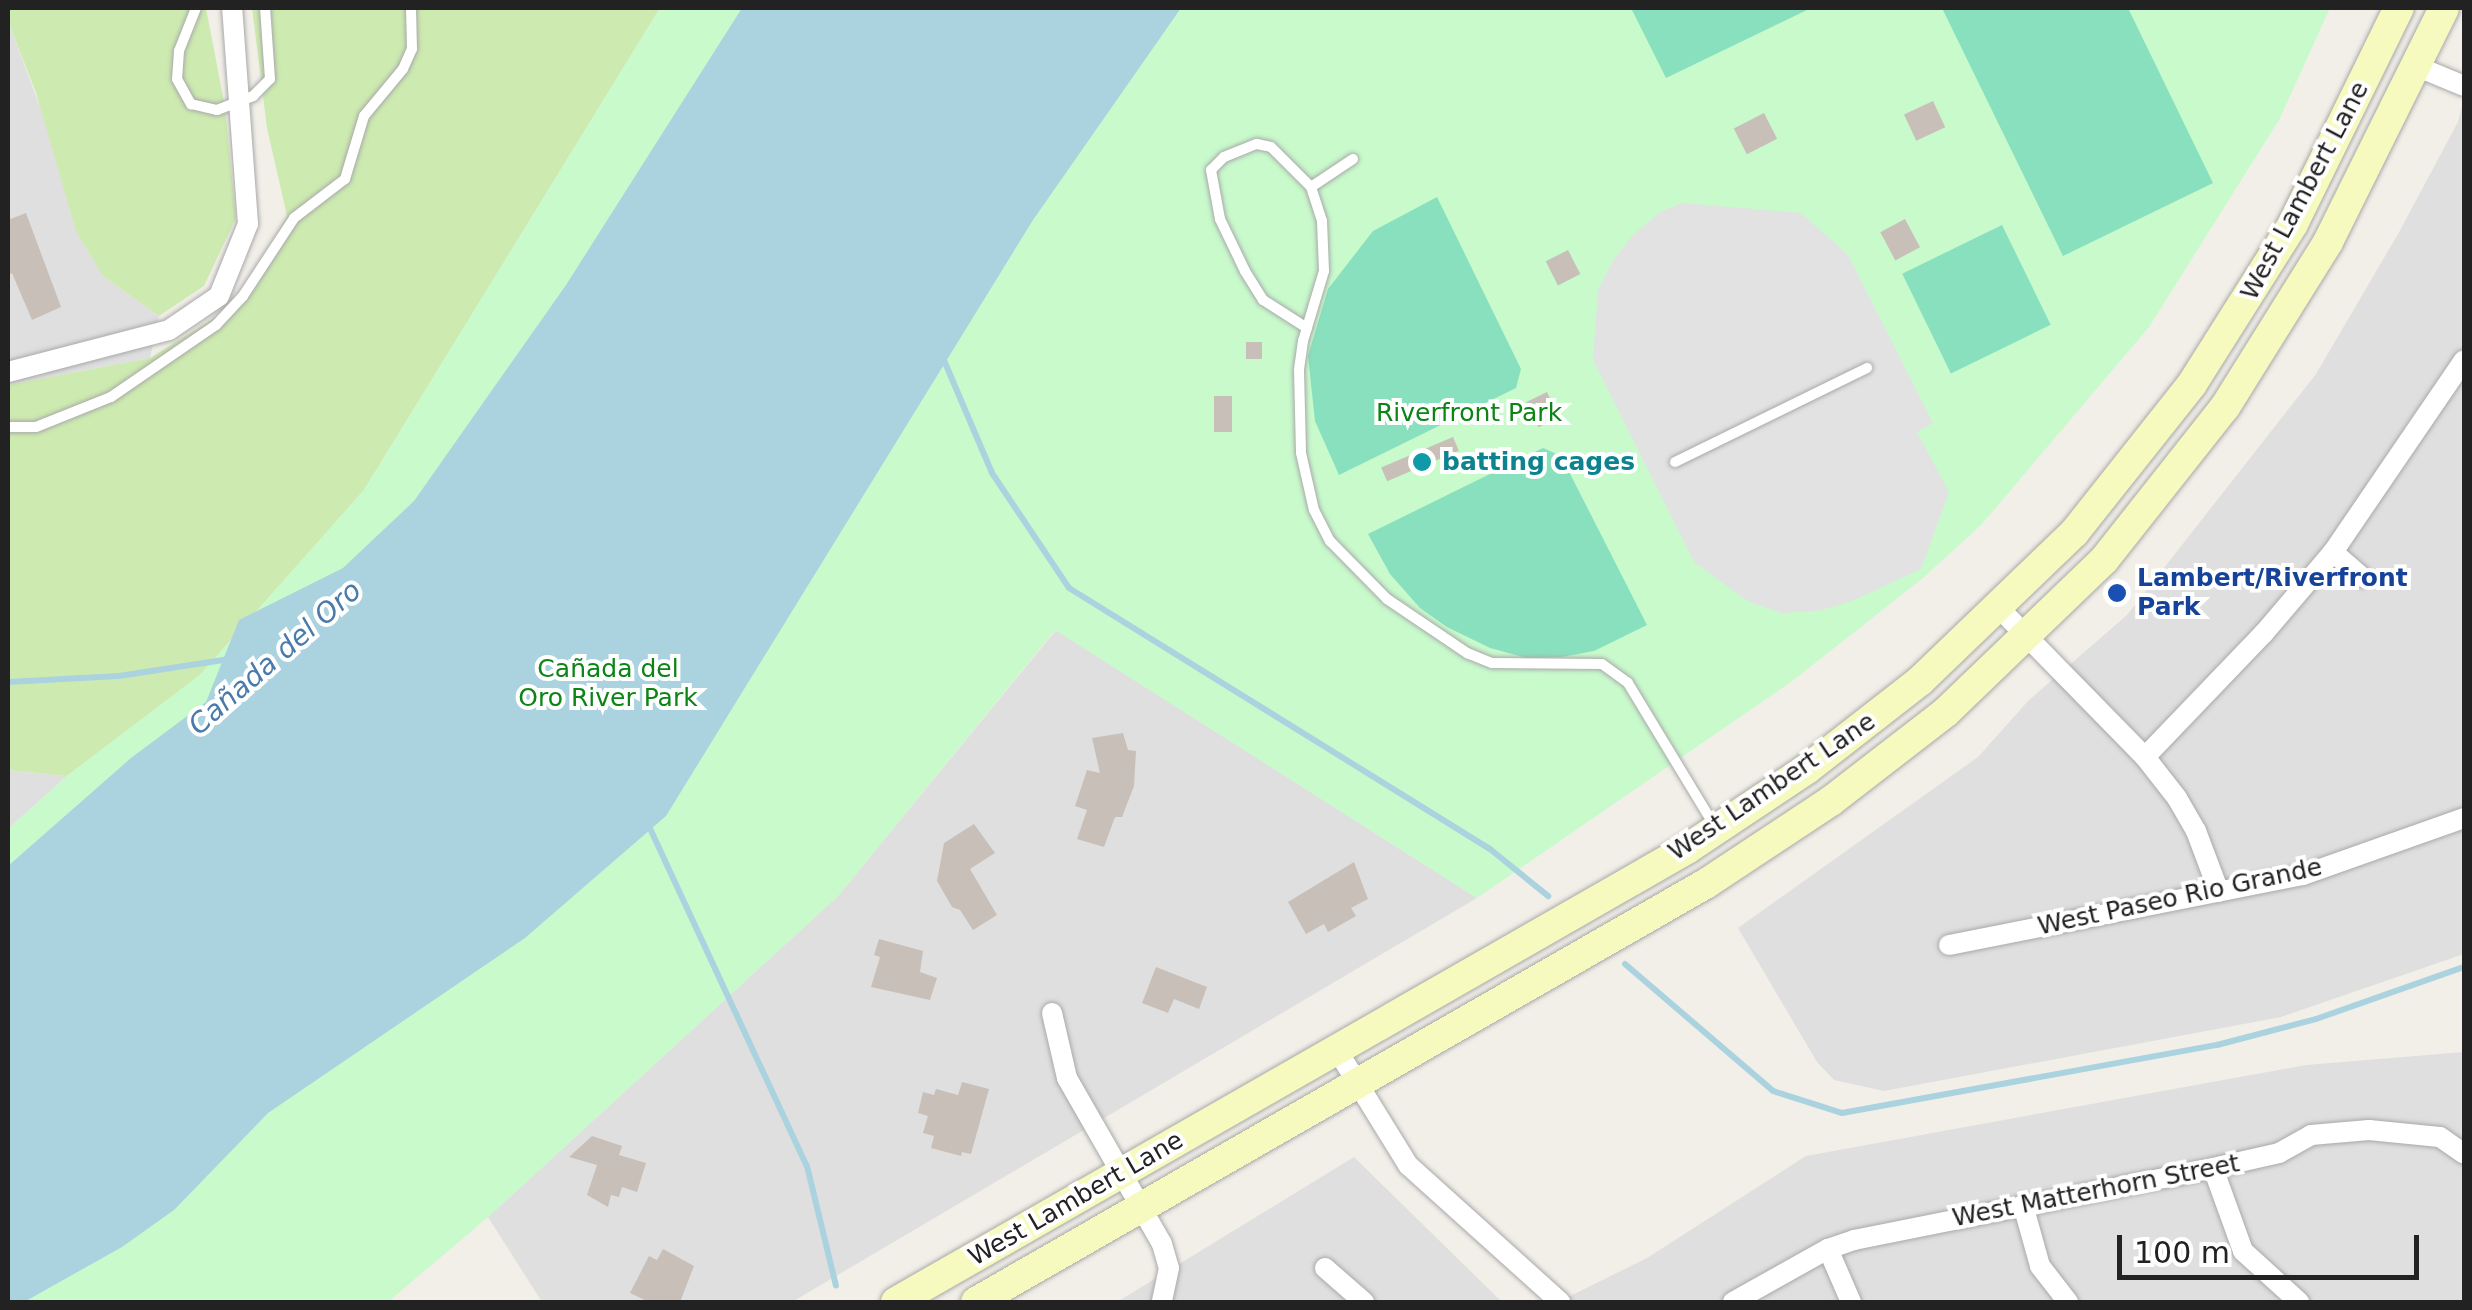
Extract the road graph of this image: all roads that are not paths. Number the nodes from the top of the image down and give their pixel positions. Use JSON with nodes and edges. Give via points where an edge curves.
{"nodes":[{"id":1,"x":196,"y":8,"type":"edge"},
{"id":2,"x":232,"y":8,"type":"edge"},
{"id":3,"x":265,"y":8,"type":"edge"},
{"id":4,"x":411,"y":8,"type":"edge"},
{"id":5,"x":2399,"y":8,"type":"edge"},
{"id":6,"x":2444,"y":8,"type":"edge"},
{"id":7,"x":2416,"y":66,"type":"junction"},
{"id":8,"x":2464,"y":86,"type":"edge"},
{"id":9,"x":239,"y":104,"type":"junction"},
{"id":10,"x":1353,"y":159,"type":"dead end"},
{"id":11,"x":1311,"y":188,"type":"junction"},
{"id":12,"x":1307,"y":328,"type":"junction"},
{"id":13,"x":2464,"y":360,"type":"edge"},
{"id":14,"x":1867,"y":368,"type":"dead end"},
{"id":15,"x":8,"y":372,"type":"edge"},
{"id":16,"x":8,"y":426,"type":"edge"},
{"id":17,"x":1675,"y":462,"type":"dead end"},
{"id":18,"x":2333,"y":552,"type":"junction"},
{"id":19,"x":2362,"y":578,"type":"dead end"},
{"id":20,"x":2000,"y":609,"type":"junction"},
{"id":21,"x":2027,"y":638,"type":"junction"},
{"id":22,"x":2145,"y":758,"type":"junction"},
{"id":23,"x":2464,"y":818,"type":"edge"},
{"id":24,"x":1717,"y":830,"type":"junction"},
{"id":25,"x":2219,"y":892,"type":"junction"},
{"id":26,"x":1949,"y":945,"type":"dead end"},
{"id":27,"x":1052,"y":1013,"type":"dead end"},
{"id":28,"x":1337,"y":1050,"type":"junction"},
{"id":29,"x":1357,"y":1085,"type":"junction"},
{"id":30,"x":2464,"y":1154,"type":"edge"},
{"id":31,"x":2213,"y":1168,"type":"junction"},
{"id":32,"x":1120,"y":1174,"type":"junction"},
{"id":33,"x":2023,"y":1205,"type":"junction"},
{"id":34,"x":1140,"y":1209,"type":"junction"},
{"id":35,"x":1828,"y":1249,"type":"junction"},
{"id":36,"x":1325,"y":1268,"type":"dead end"},
{"id":37,"x":896,"y":1302,"type":"edge"},
{"id":38,"x":976,"y":1302,"type":"edge"},
{"id":39,"x":1162,"y":1302,"type":"edge"},
{"id":40,"x":1364,"y":1302,"type":"edge"},
{"id":41,"x":1560,"y":1302,"type":"edge"},
{"id":42,"x":1733,"y":1302,"type":"edge"},
{"id":43,"x":1851,"y":1302,"type":"edge"},
{"id":44,"x":2068,"y":1302,"type":"edge"},
{"id":45,"x":2300,"y":1302,"type":"edge"}],
"edges":[{"from":1,"to":9,"type":"lane","via":[[176,64],[183,94],[204,110]]},
{"from":2,"to":9,"type":"street"},
{"from":3,"to":9,"type":"lane","via":[[270,79]]},
{"from":4,"to":16,"type":"lane","via":[[412,49],[364,116],[346,179],[294,218],[243,296],[216,324],[110,397],[36,427]]},
{"from":5,"to":20,"type":"main road","name":"West Lambert Lane","via":[[2293,224],[2220,344],[2118,482]]},
{"from":6,"to":7,"type":"main road","name":"West Lambert Lane"},
{"from":7,"to":8,"type":"street"},
{"from":7,"to":21,"type":"main road","name":"West Lambert Lane","via":[[2328,242],[2244,380],[2133,527]]},
{"from":9,"to":15,"type":"street","via":[[248,224],[220,296],[169,330]]},
{"from":10,"to":11,"type":"lane"},
{"from":11,"to":12,"type":"lane","via":[[1322,220],[1324,271]]},
{"from":11,"to":12,"type":"lane","via":[[1271,147],[1257,144],[1210,170],[1220,220],[1245,271],[1263,300]]},
{"from":12,"to":24,"type":"lane","via":[[1299,370],[1301,453],[1314,510],[1348,563],[1387,599],[1492,663],[1602,664],[1628,683]]},
{"from":13,"to":18,"type":"street"},
{"from":14,"to":17,"type":"lane"},
{"from":18,"to":19,"type":"street"},
{"from":18,"to":22,"type":"street"},
{"from":20,"to":21,"type":"street"},
{"from":20,"to":24,"type":"main road","name":"West Lambert Lane","via":[[1878,715]]},
{"from":21,"to":22,"type":"street"},
{"from":21,"to":29,"type":"main road","name":"West Lambert Lane","via":[[1946,712],[1792,829]]},
{"from":22,"to":25,"type":"street","via":[[2188,814]]},
{"from":23,"to":25,"type":"street","name":"West Paseo Rio Grande","via":[[2303,875]]},
{"from":24,"to":28,"type":"main road","name":"West Lambert Lane"},
{"from":25,"to":26,"type":"street","name":"West Paseo Rio Grande"},
{"from":27,"to":32,"type":"street","via":[[1067,1078]]},
{"from":28,"to":29,"type":"street"},
{"from":28,"to":32,"type":"main road","name":"West Lambert Lane"},
{"from":29,"to":34,"type":"main road","name":"West Lambert Lane"},
{"from":29,"to":41,"type":"street","via":[[1434,1193]]},
{"from":30,"to":31,"type":"street","name":"West Matterhorn Street","via":[[2440,1137],[2369,1130],[2311,1136],[2279,1153]]},
{"from":31,"to":33,"type":"street","name":"West Matterhorn Street"},
{"from":31,"to":45,"type":"street","via":[[2242,1251]]},
{"from":32,"to":34,"type":"street"},
{"from":32,"to":37,"type":"main road","name":"West Lambert Lane"},
{"from":33,"to":35,"type":"street","name":"West Matterhorn Street"},
{"from":33,"to":44,"type":"street","via":[[2040,1266]]},
{"from":34,"to":38,"type":"main road","name":"West Lambert Lane"},
{"from":34,"to":39,"type":"street","via":[[1166,1257]]},
{"from":35,"to":42,"type":"street","name":"West Matterhorn Street"},
{"from":35,"to":43,"type":"street"},
{"from":36,"to":40,"type":"street"}]}
